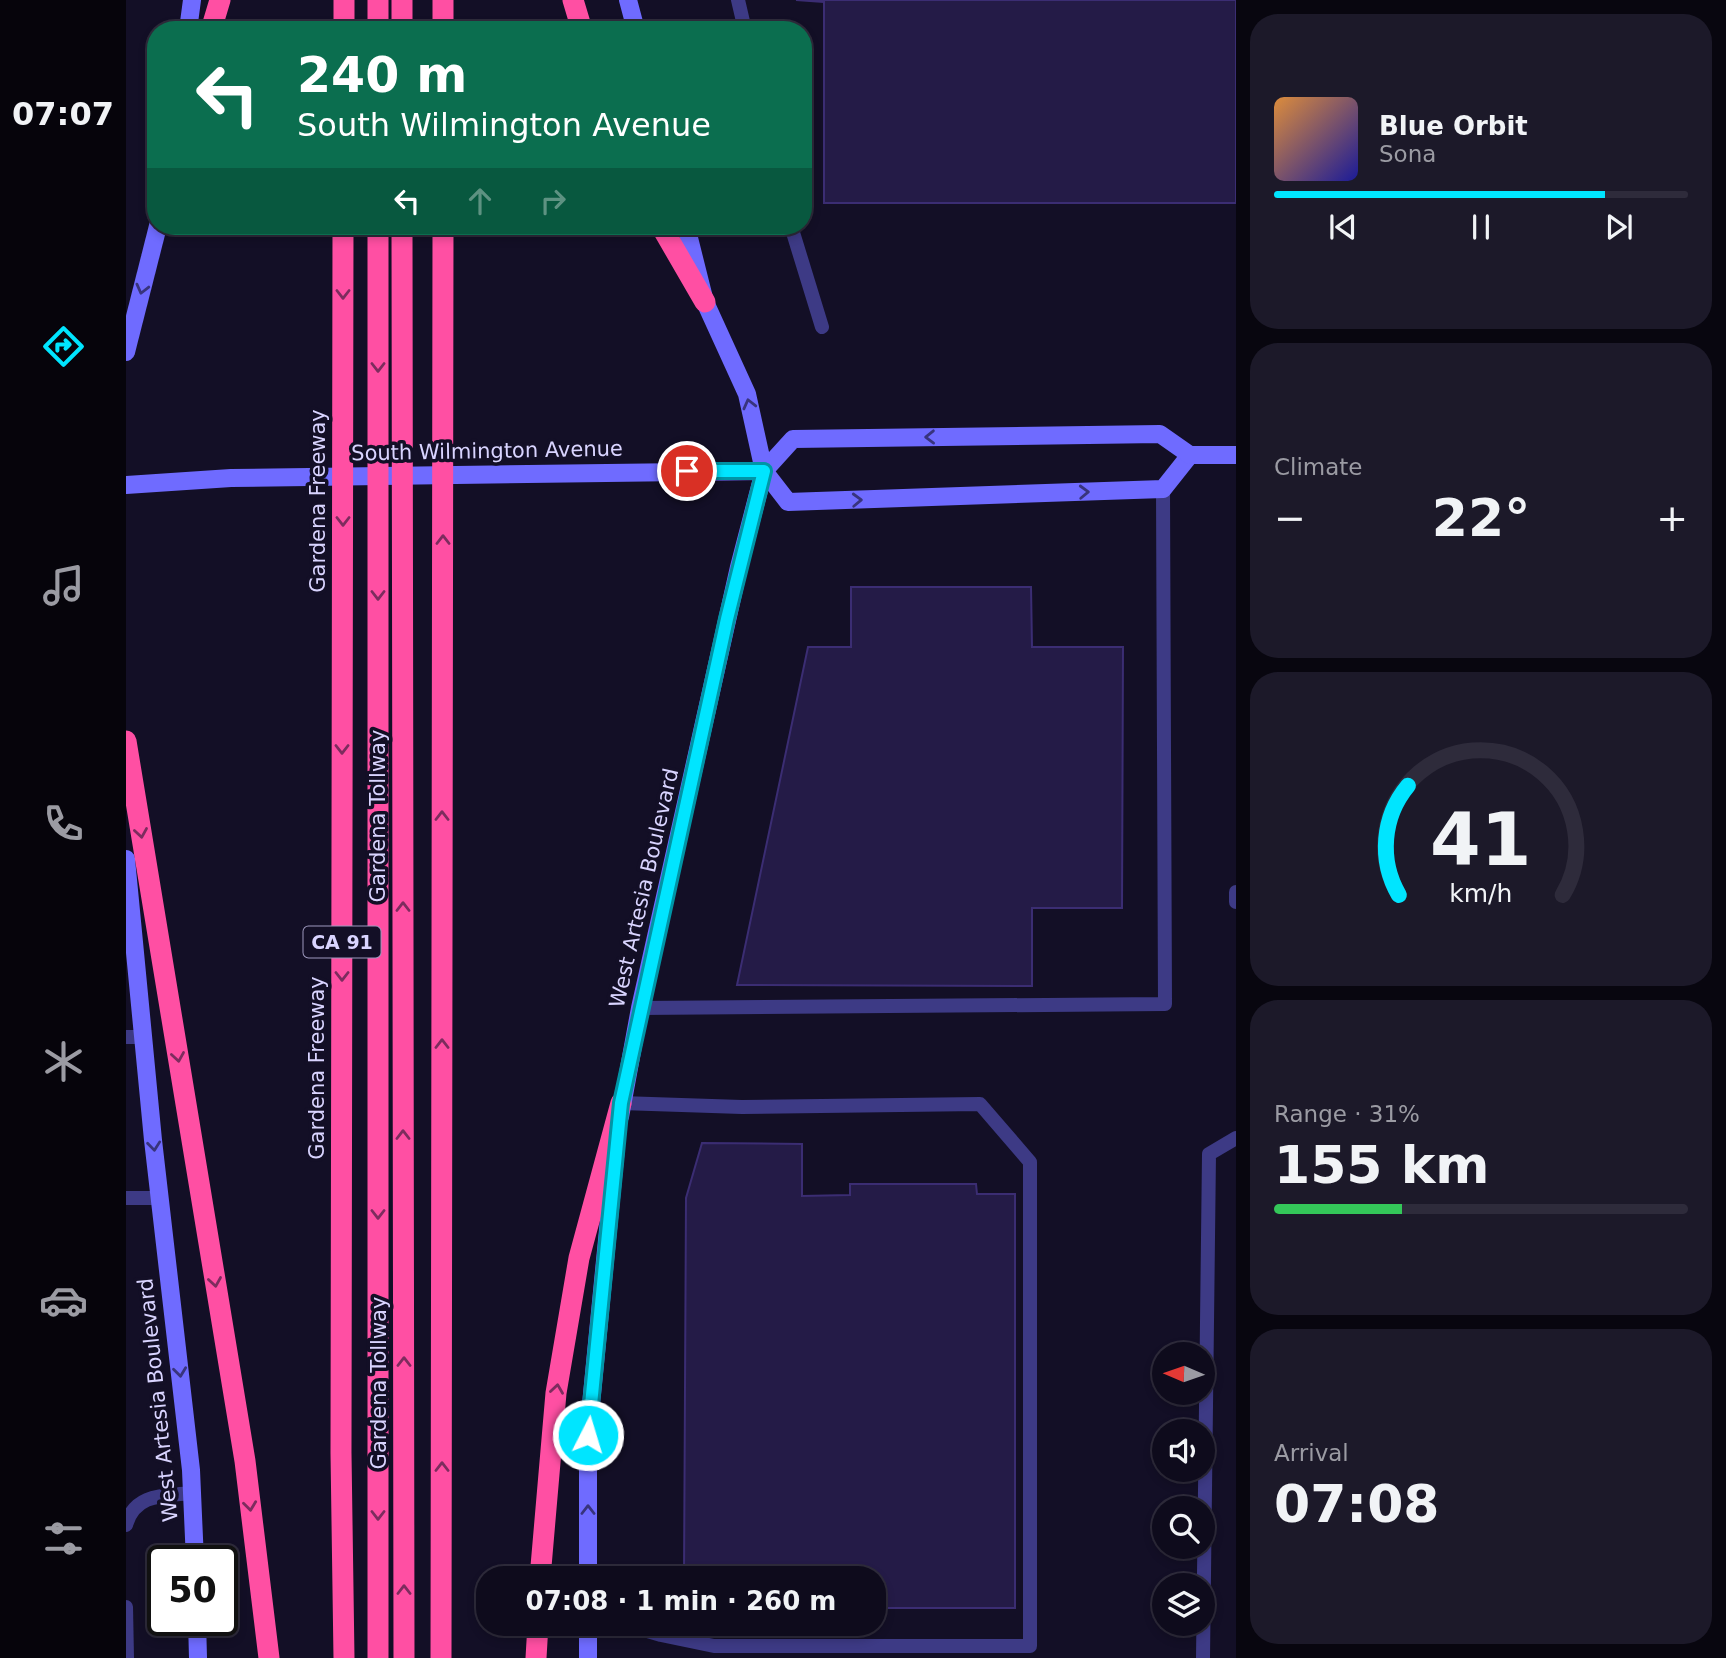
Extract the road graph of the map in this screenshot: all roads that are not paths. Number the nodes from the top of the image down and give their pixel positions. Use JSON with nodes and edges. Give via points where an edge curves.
{"nodes":[{"id":1,"x":192,"y":0,"type":"edge"},
{"id":2,"x":220,"y":0,"type":"edge"},
{"id":3,"x":344,"y":0,"type":"edge"},
{"id":4,"x":378,"y":0,"type":"edge"},
{"id":5,"x":402,"y":0,"type":"edge"},
{"id":6,"x":443,"y":0,"type":"edge"},
{"id":7,"x":573,"y":0,"type":"edge"},
{"id":8,"x":628,"y":0,"type":"edge"},
{"id":9,"x":738,"y":0,"type":"edge"},
{"id":10,"x":189,"y":21,"type":"edge"},
{"id":11,"x":214,"y":21,"type":"edge"},
{"id":12,"x":344,"y":21,"type":"edge"},
{"id":13,"x":378,"y":21,"type":"edge"},
{"id":14,"x":402,"y":21,"type":"edge"},
{"id":15,"x":443,"y":21,"type":"edge"},
{"id":16,"x":579,"y":21,"type":"edge"},
{"id":17,"x":634,"y":21,"type":"edge"},
{"id":18,"x":743,"y":21,"type":"edge"},
{"id":19,"x":156,"y":235,"type":"edge"},
{"id":20,"x":343,"y":235,"type":"edge"},
{"id":21,"x":378,"y":235,"type":"edge"},
{"id":22,"x":402,"y":235,"type":"edge"},
{"id":23,"x":443,"y":235,"type":"edge"},
{"id":24,"x":666,"y":235,"type":"edge"},
{"id":25,"x":687,"y":235,"type":"edge"},
{"id":26,"x":794,"y":235,"type":"edge"},
{"id":27,"x":705,"y":302,"type":"junction"},
{"id":28,"x":822,"y":327,"type":"dead end"},
{"id":29,"x":126,"y":352,"type":"edge"},
{"id":30,"x":1190,"y":455,"type":"junction"},
{"id":31,"x":1236,"y":455,"type":"edge"},
{"id":32,"x":764,"y":471,"type":"junction"},
{"id":33,"x":126,"y":485,"type":"edge"},
{"id":34,"x":1163,"y":489,"type":"junction"},
{"id":35,"x":126,"y":741,"type":"edge"},
{"id":36,"x":126,"y":859,"type":"edge"},
{"id":37,"x":1236,"y":892,"type":"edge"},
{"id":38,"x":1236,"y":902,"type":"edge"},
{"id":39,"x":640,"y":1008,"type":"junction"},
{"id":40,"x":135,"y":1037,"type":"edge"},
{"id":41,"x":621,"y":1103,"type":"junction"},
{"id":42,"x":1236,"y":1138,"type":"edge"},
{"id":43,"x":126,"y":1198,"type":"edge"},
{"id":44,"x":160,"y":1198,"type":"junction"},
{"id":45,"x":192,"y":1493,"type":"junction"},
{"id":46,"x":126,"y":1525,"type":"edge"},
{"id":47,"x":194,"y":1545,"type":"edge"},
{"id":48,"x":541,"y":1566,"type":"edge"},
{"id":49,"x":588,"y":1566,"type":"edge"},
{"id":50,"x":126,"y":1607,"type":"edge"},
{"id":51,"x":197,"y":1636,"type":"edge"},
{"id":52,"x":537,"y":1636,"type":"edge"},
{"id":53,"x":588,"y":1636,"type":"edge"},
{"id":54,"x":673,"y":1636,"type":"edge"},
{"id":55,"x":127,"y":1658,"type":"edge"},
{"id":56,"x":198,"y":1658,"type":"edge"},
{"id":57,"x":269,"y":1658,"type":"edge"},
{"id":58,"x":344,"y":1658,"type":"edge"},
{"id":59,"x":378,"y":1658,"type":"edge"},
{"id":60,"x":404,"y":1658,"type":"edge"},
{"id":61,"x":441,"y":1658,"type":"edge"},
{"id":62,"x":536,"y":1658,"type":"edge"},
{"id":63,"x":588,"y":1658,"type":"edge"},
{"id":64,"x":1203,"y":1658,"type":"edge"}],
"edges":[{"from":1,"to":10,"type":"main road"},
{"from":2,"to":11,"type":"highway"},
{"from":3,"to":12,"type":"highway"},
{"from":4,"to":13,"type":"highway"},
{"from":5,"to":14,"type":"highway"},
{"from":6,"to":15,"type":"highway"},
{"from":7,"to":16,"type":"highway"},
{"from":8,"to":17,"type":"main road"},
{"from":9,"to":18,"type":"lane"},
{"from":19,"to":29,"type":"main road","one_way":true},
{"from":20,"to":58,"type":"highway","name":"Gardena Freeway","number":"CA 91","one_way":true},
{"from":21,"to":59,"type":"highway","name":"Gardena Tollway","one_way":true},
{"from":60,"to":22,"type":"highway","name":"Gardena Tollway","one_way":true},
{"from":61,"to":23,"type":"highway","one_way":true},
{"from":24,"to":27,"type":"highway"},
{"from":25,"to":27,"type":"main road","name":"West Artesia Boulevard"},
{"from":26,"to":28,"type":"lane"},
{"from":32,"to":27,"type":"main road","name":"West Artesia Boulevard","one_way":true,"via":[[747,394]]},
{"from":30,"to":31,"type":"main road"},
{"from":30,"to":32,"type":"main road","one_way":true,"via":[[1160,434],[793,439]]},
{"from":30,"to":34,"type":"main road"},
{"from":32,"to":33,"type":"main road","name":"South Wilmington Avenue","via":[[231,478]]},
{"from":32,"to":34,"type":"main road","one_way":true,"via":[[788,502]]},
{"from":32,"to":39,"type":"main road","name":"West Artesia Boulevard"},
{"from":34,"to":39,"type":"lane","via":[[1165,1004]]},
{"from":35,"to":57,"type":"highway","one_way":true,"via":[[245,1461]]},
{"from":36,"to":40,"type":"main road","name":"West Artesia Boulevard"},
{"from":37,"to":38,"type":"lane"},
{"from":39,"to":41,"type":"main road","name":"West Artesia Boulevard"},
{"from":40,"to":44,"type":"main road","name":"West Artesia Boulevard","one_way":true},
{"from":48,"to":41,"type":"highway","one_way":true,"via":[[556,1393],[579,1258]]},
{"from":49,"to":41,"type":"main road","name":"West Artesia Boulevard","one_way":true,"via":[[588,1435]]},
{"from":41,"to":54,"type":"lane","via":[[742,1107],[980,1104],[1030,1162],[1030,1646],[714,1646]]},
{"from":42,"to":64,"type":"lane","via":[[1209,1153]]},
{"from":43,"to":44,"type":"lane"},
{"from":44,"to":45,"type":"main road","name":"West Artesia Boulevard","one_way":true},
{"from":45,"to":46,"type":"lane","via":[[147,1498],[136,1505]]},
{"from":45,"to":47,"type":"main road","name":"West Artesia Boulevard"},
{"from":50,"to":55,"type":"lane"},
{"from":51,"to":56,"type":"main road"},
{"from":52,"to":62,"type":"highway"},
{"from":53,"to":63,"type":"main road"}]}
